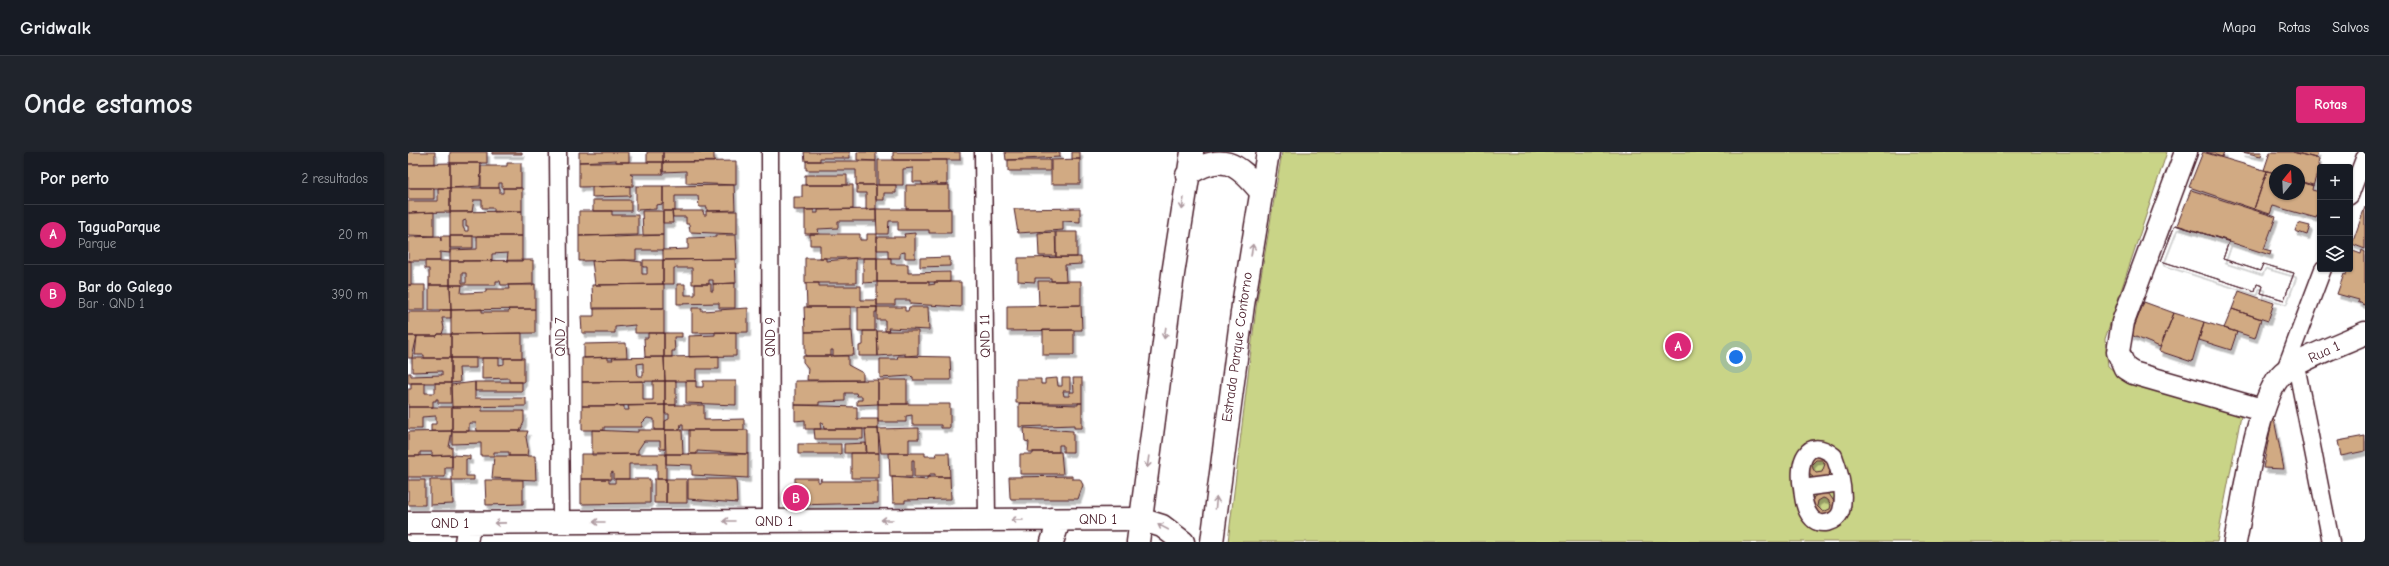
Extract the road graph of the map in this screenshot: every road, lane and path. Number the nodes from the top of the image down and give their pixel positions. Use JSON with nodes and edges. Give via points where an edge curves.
{"nodes":[{"id":1,"x":558,"y":152,"type":"edge"},
{"id":2,"x":770,"y":152,"type":"edge"},
{"id":3,"x":984,"y":152,"type":"edge"},
{"id":4,"x":1192,"y":152,"type":"edge"},
{"id":5,"x":1268,"y":152,"type":"edge"},
{"id":6,"x":2186,"y":152,"type":"edge"},
{"id":7,"x":2365,"y":156,"type":"edge"},
{"id":8,"x":1187,"y":176,"type":"junction"},
{"id":9,"x":2353,"y":188,"type":"edge"},
{"id":10,"x":1261,"y":192,"type":"junction"},
{"id":11,"x":2322,"y":272,"type":"edge"},
{"id":12,"x":2365,"y":333,"type":"edge"},
{"id":13,"x":2290,"y":369,"type":"junction"},
{"id":14,"x":2262,"y":410,"type":"junction"},
{"id":15,"x":1841,"y":483,"type":"junction"},
{"id":16,"x":1802,"y":488,"type":"junction"},
{"id":17,"x":1140,"y":519,"type":"junction"},
{"id":18,"x":987,"y":520,"type":"junction"},
{"id":19,"x":1051,"y":520,"type":"junction"},
{"id":20,"x":771,"y":521,"type":"junction"},
{"id":21,"x":561,"y":522,"type":"junction"},
{"id":22,"x":408,"y":523,"type":"edge"},
{"id":23,"x":438,"y":532,"type":"edge"},
{"id":24,"x":470,"y":532,"type":"edge"},
{"id":25,"x":1052,"y":542,"type":"edge"},
{"id":26,"x":1138,"y":542,"type":"edge"},
{"id":27,"x":1183,"y":542,"type":"edge"},
{"id":28,"x":1212,"y":542,"type":"edge"},
{"id":29,"x":2235,"y":542,"type":"edge"},
{"id":30,"x":2330,"y":542,"type":"edge"}],
"edges":[{"from":1,"to":21,"type":"street","name":"QND 7"},
{"from":2,"to":20,"type":"street","name":"QND 9"},
{"from":3,"to":18,"type":"street","name":"QND 11"},
{"from":4,"to":8,"type":"main road"},
{"from":5,"to":10,"type":"main road","name":"Estrada Parque Contorno"},
{"from":6,"to":14,"type":"main road","via":[[2123,322],[2119,342],[2121,362],[2133,373],[2145,378]]},
{"from":7,"to":9,"type":"street"},
{"from":8,"to":10,"type":"main road","via":[[1204,161],[1222,159],[1238,166]]},
{"from":8,"to":17,"type":"main road","one_way":true},
{"from":28,"to":10,"type":"main road","name":"Estrada Parque Contorno","one_way":true,"via":[[1240,321]]},
{"from":11,"to":13,"type":"street"},
{"from":12,"to":13,"type":"main road","name":"Rua 1"},
{"from":13,"to":14,"type":"main road","via":[[2274,385]]},
{"from":13,"to":30,"type":"street"},
{"from":14,"to":29,"type":"main road"},
{"from":15,"to":16,"type":"street"},
{"from":15,"to":16,"type":"street","via":[[1834,456],[1826,450],[1815,448],[1807,452],[1801,460]]},
{"from":15,"to":16,"type":"street","via":[[1841,512],[1827,524],[1811,518],[1804,504]]},
{"from":17,"to":19,"type":"main road","name":"QND 1"},
{"from":17,"to":26,"type":"main road"},
{"from":27,"to":17,"type":"main road","name":"QND 1","one_way":true,"via":[[1162,526]]},
{"from":19,"to":18,"type":"main road","name":"QND 1","one_way":true},
{"from":18,"to":20,"type":"main road","name":"QND 1","one_way":true},
{"from":19,"to":25,"type":"main road","via":[[1057,527]]},
{"from":20,"to":21,"type":"main road","name":"QND 1","one_way":true},
{"from":21,"to":24,"type":"main road","name":"QND 1","one_way":true},
{"from":22,"to":23,"type":"main road","name":"QND 1"},
{"from":23,"to":24,"type":"main road","name":"QND 1"}]}
